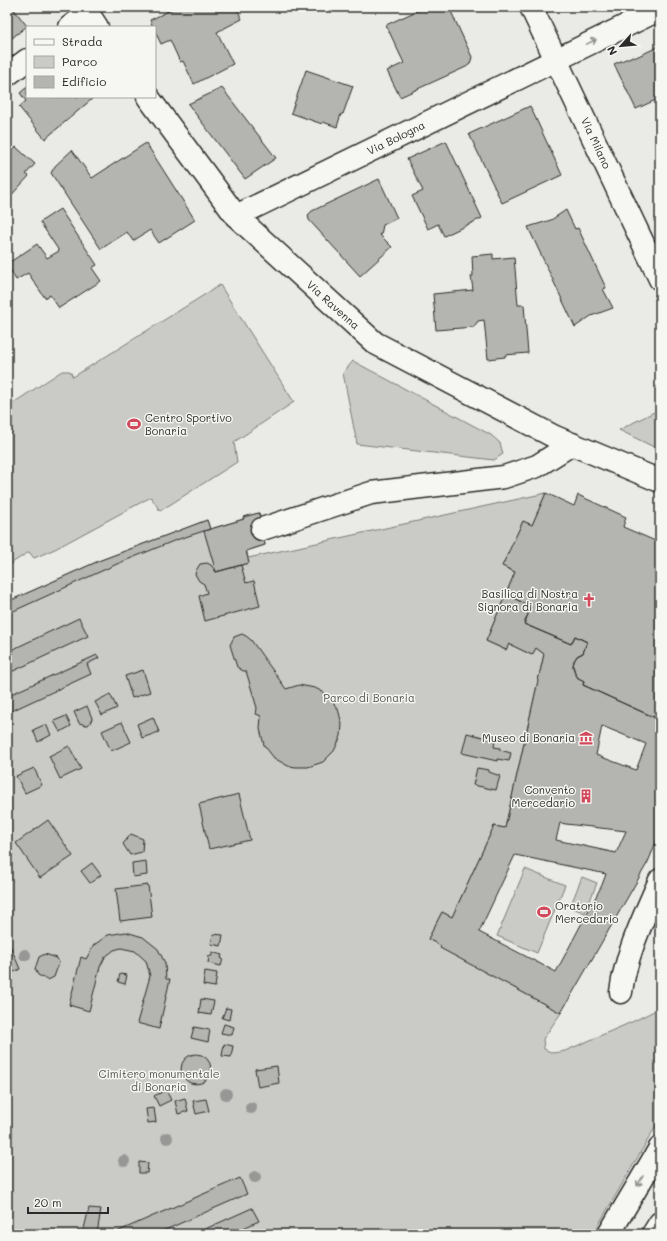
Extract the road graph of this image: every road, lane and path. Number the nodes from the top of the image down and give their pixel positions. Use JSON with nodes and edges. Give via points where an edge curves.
{"nodes":[{"id":1,"x":531,"y":7,"type":"edge"},
{"id":2,"x":660,"y":9,"type":"edge"},
{"id":3,"x":90,"y":16,"type":"edge"},
{"id":4,"x":72,"y":26,"type":"edge"},
{"id":5,"x":556,"y":59,"type":"junction"},
{"id":6,"x":26,"y":61,"type":"edge"},
{"id":7,"x":7,"y":75,"type":"edge"},
{"id":8,"x":149,"y":98,"type":"edge"},
{"id":9,"x":236,"y":216,"type":"junction"},
{"id":10,"x":660,"y":279,"type":"edge"},
{"id":11,"x":572,"y":444,"type":"junction"},
{"id":12,"x":660,"y":481,"type":"edge"},
{"id":13,"x":262,"y":529,"type":"dead end"},
{"id":14,"x":660,"y":880,"type":"edge"},
{"id":15,"x":621,"y":992,"type":"dead end"},
{"id":16,"x":660,"y":1148,"type":"edge"},
{"id":17,"x":660,"y":1223,"type":"edge"},
{"id":18,"x":609,"y":1234,"type":"edge"},
{"id":19,"x":653,"y":1234,"type":"edge"}],
"edges":[{"from":1,"to":5,"type":"street","name":"Via Milano"},
{"from":5,"to":2,"type":"street","name":"Via Bologna","one_way":true},
{"from":3,"to":4,"type":"street"},
{"from":5,"to":9,"type":"street","name":"Via Bologna"},
{"from":5,"to":10,"type":"street","name":"Via Milano"},
{"from":6,"to":7,"type":"street"},
{"from":8,"to":9,"type":"street","name":"Via Ravenna"},
{"from":9,"to":11,"type":"street","name":"Via Ravenna","via":[[375,343]]},
{"from":11,"to":12,"type":"street","name":"Via Ravenna"},
{"from":11,"to":13,"type":"street","via":[[537,466],[504,477],[371,493]]},
{"from":14,"to":15,"type":"street","via":[[636,937],[623,976]]},
{"from":16,"to":18,"type":"street","one_way":true},
{"from":17,"to":19,"type":"street"}]}
